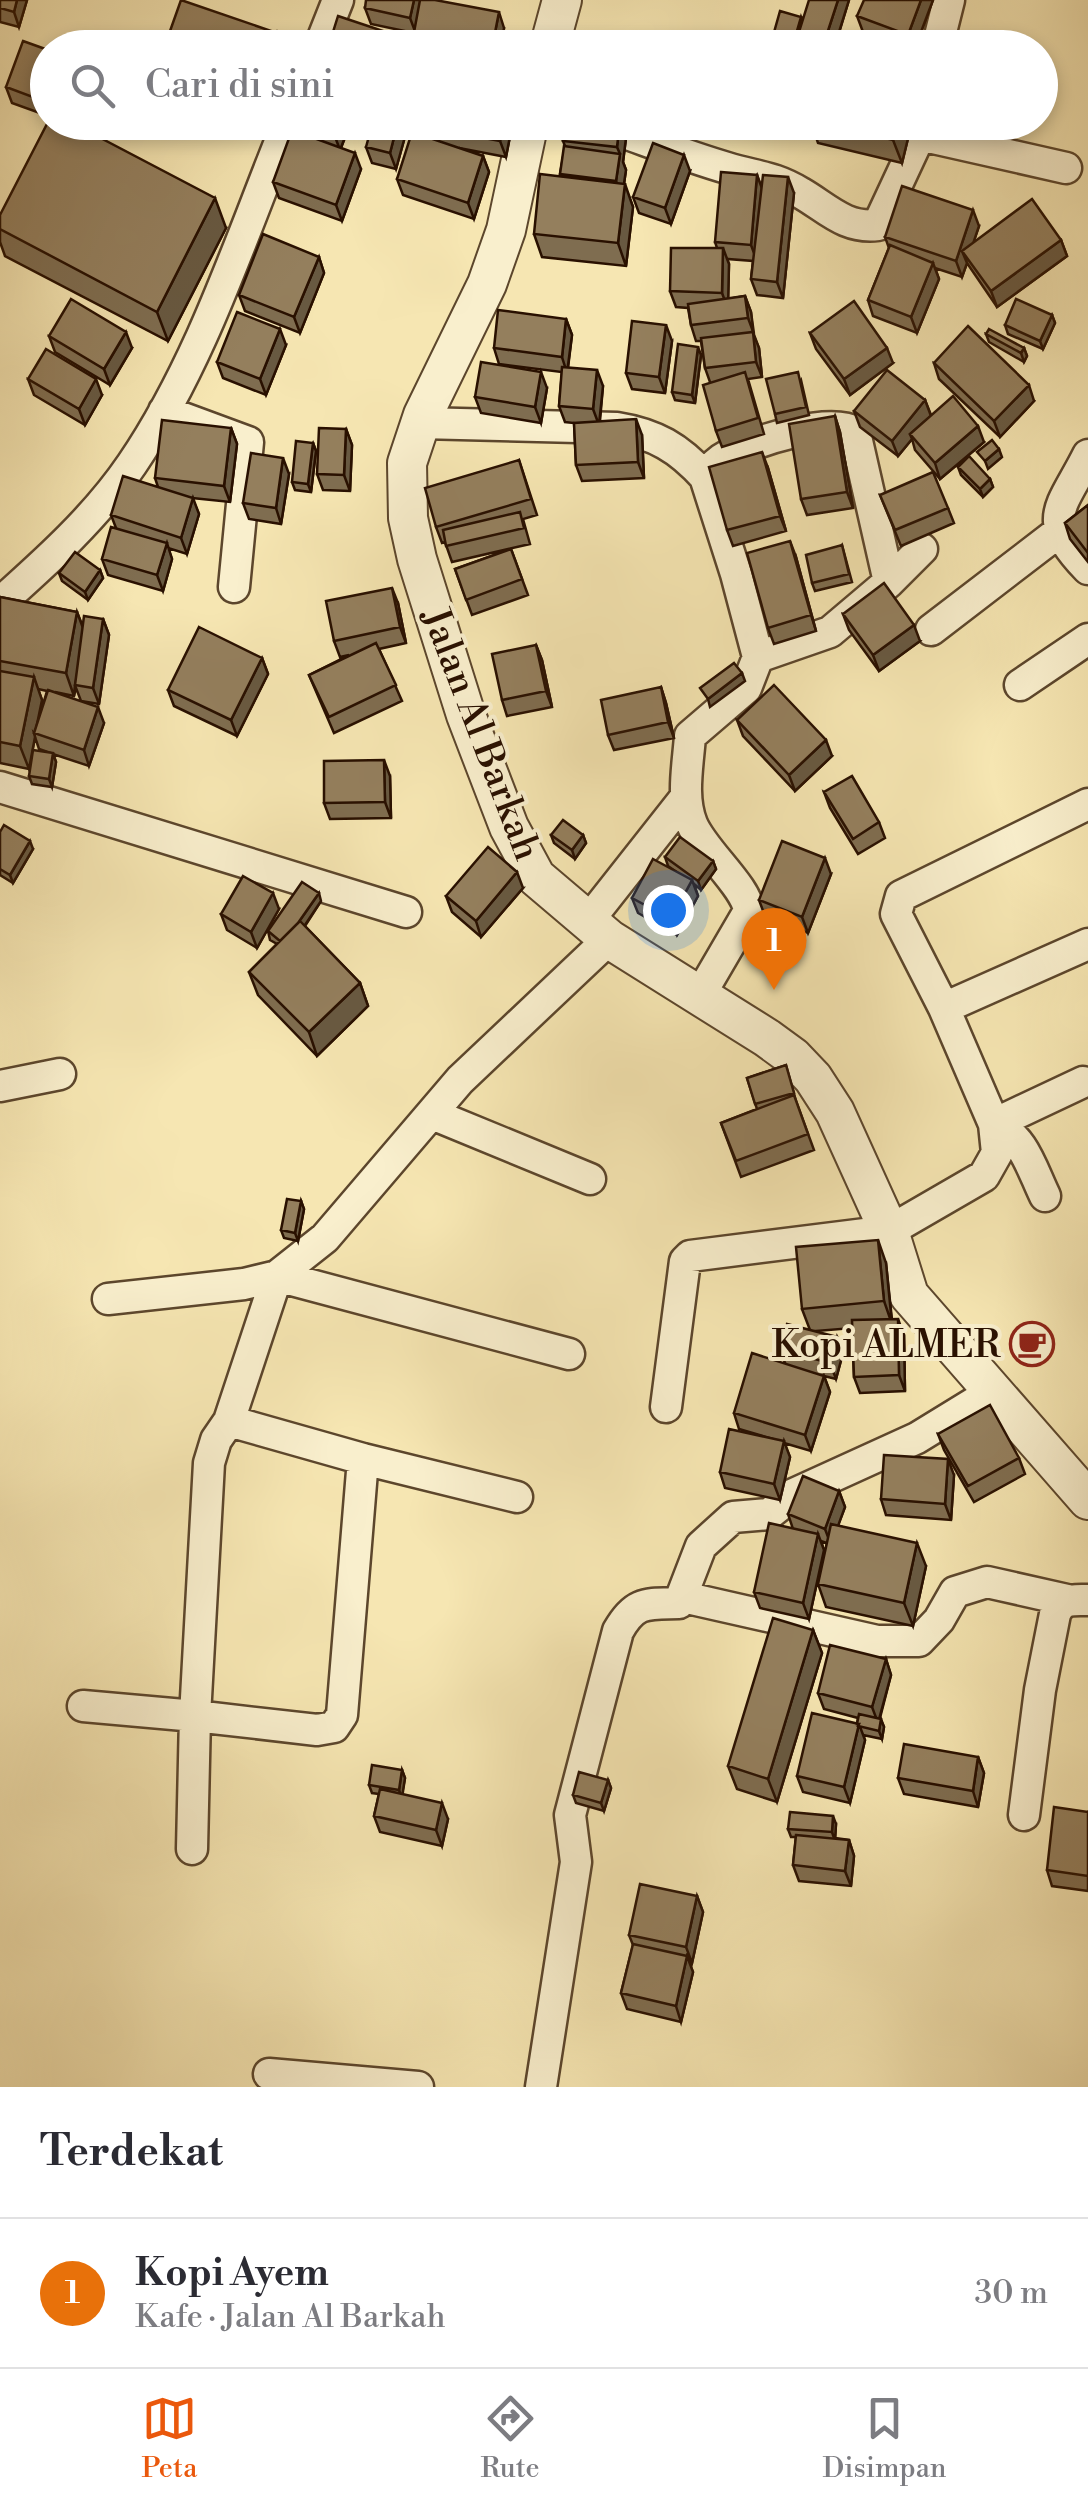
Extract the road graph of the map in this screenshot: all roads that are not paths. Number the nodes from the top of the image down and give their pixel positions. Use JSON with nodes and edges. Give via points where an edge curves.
{"nodes":[{"id":1,"x":338,"y":0,"type":"edge"},
{"id":2,"x":562,"y":0,"type":"edge"},
{"id":3,"x":949,"y":0,"type":"edge"},
{"id":4,"x":326,"y":30,"type":"edge"},
{"id":5,"x":554,"y":30,"type":"edge"},
{"id":6,"x":942,"y":30,"type":"edge"},
{"id":7,"x":281,"y":140,"type":"edge"},
{"id":8,"x":525,"y":140,"type":"edge"},
{"id":9,"x":645,"y":140,"type":"edge"},
{"id":10,"x":916,"y":140,"type":"edge"},
{"id":11,"x":962,"y":140,"type":"edge"},
{"id":12,"x":1066,"y":168,"type":"dead end"},
{"id":13,"x":164,"y":411,"type":"junction"},
{"id":14,"x":420,"y":423,"type":"junction"},
{"id":15,"x":1088,"y":458,"type":"edge"},
{"id":16,"x":705,"y":477,"type":"junction"},
{"id":17,"x":1060,"y":530,"type":"junction"},
{"id":18,"x":922,"y":549,"type":"dead end"},
{"id":19,"x":1088,"y":569,"type":"edge"},
{"id":20,"x":889,"y":582,"type":"junction"},
{"id":21,"x":234,"y":588,"type":"dead end"},
{"id":22,"x":0,"y":603,"type":"edge"},
{"id":23,"x":930,"y":630,"type":"dead end"},
{"id":24,"x":1088,"y":639,"type":"edge"},
{"id":25,"x":758,"y":657,"type":"junction"},
{"id":26,"x":1020,"y":684,"type":"dead end"},
{"id":27,"x":0,"y":787,"type":"edge"},
{"id":28,"x":685,"y":798,"type":"junction"},
{"id":29,"x":1088,"y":804,"type":"edge"},
{"id":30,"x":406,"y":912,"type":"dead end"},
{"id":31,"x":598,"y":930,"type":"junction"},
{"id":32,"x":1088,"y":944,"type":"edge"},
{"id":33,"x":700,"y":995,"type":"junction"},
{"id":34,"x":944,"y":1008,"type":"junction"},
{"id":35,"x":60,"y":1074,"type":"dead end"},
{"id":36,"x":1083,"y":1082,"type":"dead end"},
{"id":37,"x":0,"y":1086,"type":"edge"},
{"id":38,"x":432,"y":1114,"type":"junction"},
{"id":39,"x":994,"y":1124,"type":"junction"},
{"id":40,"x":590,"y":1179,"type":"dead end"},
{"id":41,"x":1045,"y":1196,"type":"dead end"},
{"id":42,"x":888,"y":1231,"type":"junction"},
{"id":43,"x":277,"y":1276,"type":"junction"},
{"id":44,"x":108,"y":1299,"type":"dead end"},
{"id":45,"x":569,"y":1354,"type":"dead end"},
{"id":46,"x":992,"y":1392,"type":"junction"},
{"id":47,"x":666,"y":1407,"type":"dead end"},
{"id":48,"x":230,"y":1421,"type":"junction"},
{"id":49,"x":363,"y":1459,"type":"junction"},
{"id":50,"x":517,"y":1497,"type":"dead end"},
{"id":51,"x":1088,"y":1500,"type":"edge"},
{"id":52,"x":683,"y":1597,"type":"junction"},
{"id":53,"x":1078,"y":1600,"type":"edge"},
{"id":54,"x":82,"y":1706,"type":"dead end"},
{"id":55,"x":195,"y":1716,"type":"junction"},
{"id":56,"x":1024,"y":1815,"type":"dead end"},
{"id":57,"x":192,"y":1849,"type":"dead end"},
{"id":58,"x":269,"y":2074,"type":"dead end"},
{"id":59,"x":418,"y":2087,"type":"edge"},
{"id":60,"x":541,"y":2087,"type":"edge"}],
"edges":[{"from":1,"to":4,"type":"street"},
{"from":2,"to":5,"type":"street"},
{"from":3,"to":6,"type":"street"},
{"from":7,"to":13,"type":"street"},
{"from":8,"to":14,"type":"street","name":"Jalan Al Barkah","via":[[487,284]]},
{"from":9,"to":10,"type":"street","via":[[766,176],[864,227],[878,224]]},
{"from":11,"to":12,"type":"street"},
{"from":13,"to":21,"type":"street","via":[[248,442]]},
{"from":13,"to":22,"type":"street","via":[[132,466],[88,519]]},
{"from":14,"to":16,"type":"street","via":[[645,433],[664,440]]},
{"from":14,"to":31,"type":"street","name":"Jalan Al Barkah","via":[[407,464],[408,518],[466,715],[536,877]]},
{"from":15,"to":17,"type":"street","via":[[1057,512]]},
{"from":16,"to":20,"type":"street","via":[[730,454],[811,429],[846,426],[860,444]]},
{"from":16,"to":25,"type":"street"},
{"from":17,"to":19,"type":"street","via":[[1066,547]]},
{"from":17,"to":23,"type":"street"},
{"from":18,"to":20,"type":"street"},
{"from":20,"to":25,"type":"street","via":[[830,632]]},
{"from":24,"to":26,"type":"street"},
{"from":25,"to":28,"type":"street","via":[[746,688],[690,736]]},
{"from":27,"to":30,"type":"street"},
{"from":28,"to":31,"type":"street"},
{"from":28,"to":33,"type":"street","via":[[693,827],[748,903]]},
{"from":29,"to":34,"type":"street","via":[[901,896],[896,914]]},
{"from":31,"to":33,"type":"street","name":"Jalan Al Barkah"},
{"from":31,"to":38,"type":"street"},
{"from":32,"to":34,"type":"street"},
{"from":33,"to":42,"type":"street","name":"Jalan Al Barkah","via":[[794,1057],[813,1078]]},
{"from":34,"to":39,"type":"street"},
{"from":35,"to":37,"type":"street"},
{"from":36,"to":39,"type":"street"},
{"from":38,"to":40,"type":"street"},
{"from":38,"to":43,"type":"street","via":[[325,1238]]},
{"from":39,"to":41,"type":"street","via":[[1022,1145]]},
{"from":39,"to":42,"type":"street","via":[[997,1153],[984,1176]]},
{"from":42,"to":46,"type":"street","name":"Jalan Al Barkah","via":[[908,1295]]},
{"from":42,"to":47,"type":"street","via":[[690,1256]]},
{"from":43,"to":44,"type":"street"},
{"from":43,"to":45,"type":"street"},
{"from":43,"to":48,"type":"street"},
{"from":46,"to":51,"type":"street","name":"Jalan Al Barkah"},
{"from":46,"to":52,"type":"street","via":[[917,1438],[794,1494],[769,1514],[733,1517],[702,1546]]},
{"from":48,"to":49,"type":"street"},
{"from":48,"to":55,"type":"street","via":[[209,1462]]},
{"from":49,"to":50,"type":"street"},
{"from":49,"to":55,"type":"street","via":[[342,1716],[334,1727],[317,1730]]},
{"from":52,"to":53,"type":"street","via":[[877,1642],[919,1641],[955,1592],[987,1582]]},
{"from":52,"to":60,"type":"street","via":[[629,1611],[618,1632],[570,1815],[576,1862]]},
{"from":53,"to":56,"type":"street","via":[[1059,1605],[1055,1614]]},
{"from":54,"to":55,"type":"street"},
{"from":55,"to":57,"type":"street"},
{"from":58,"to":59,"type":"street"}]}
